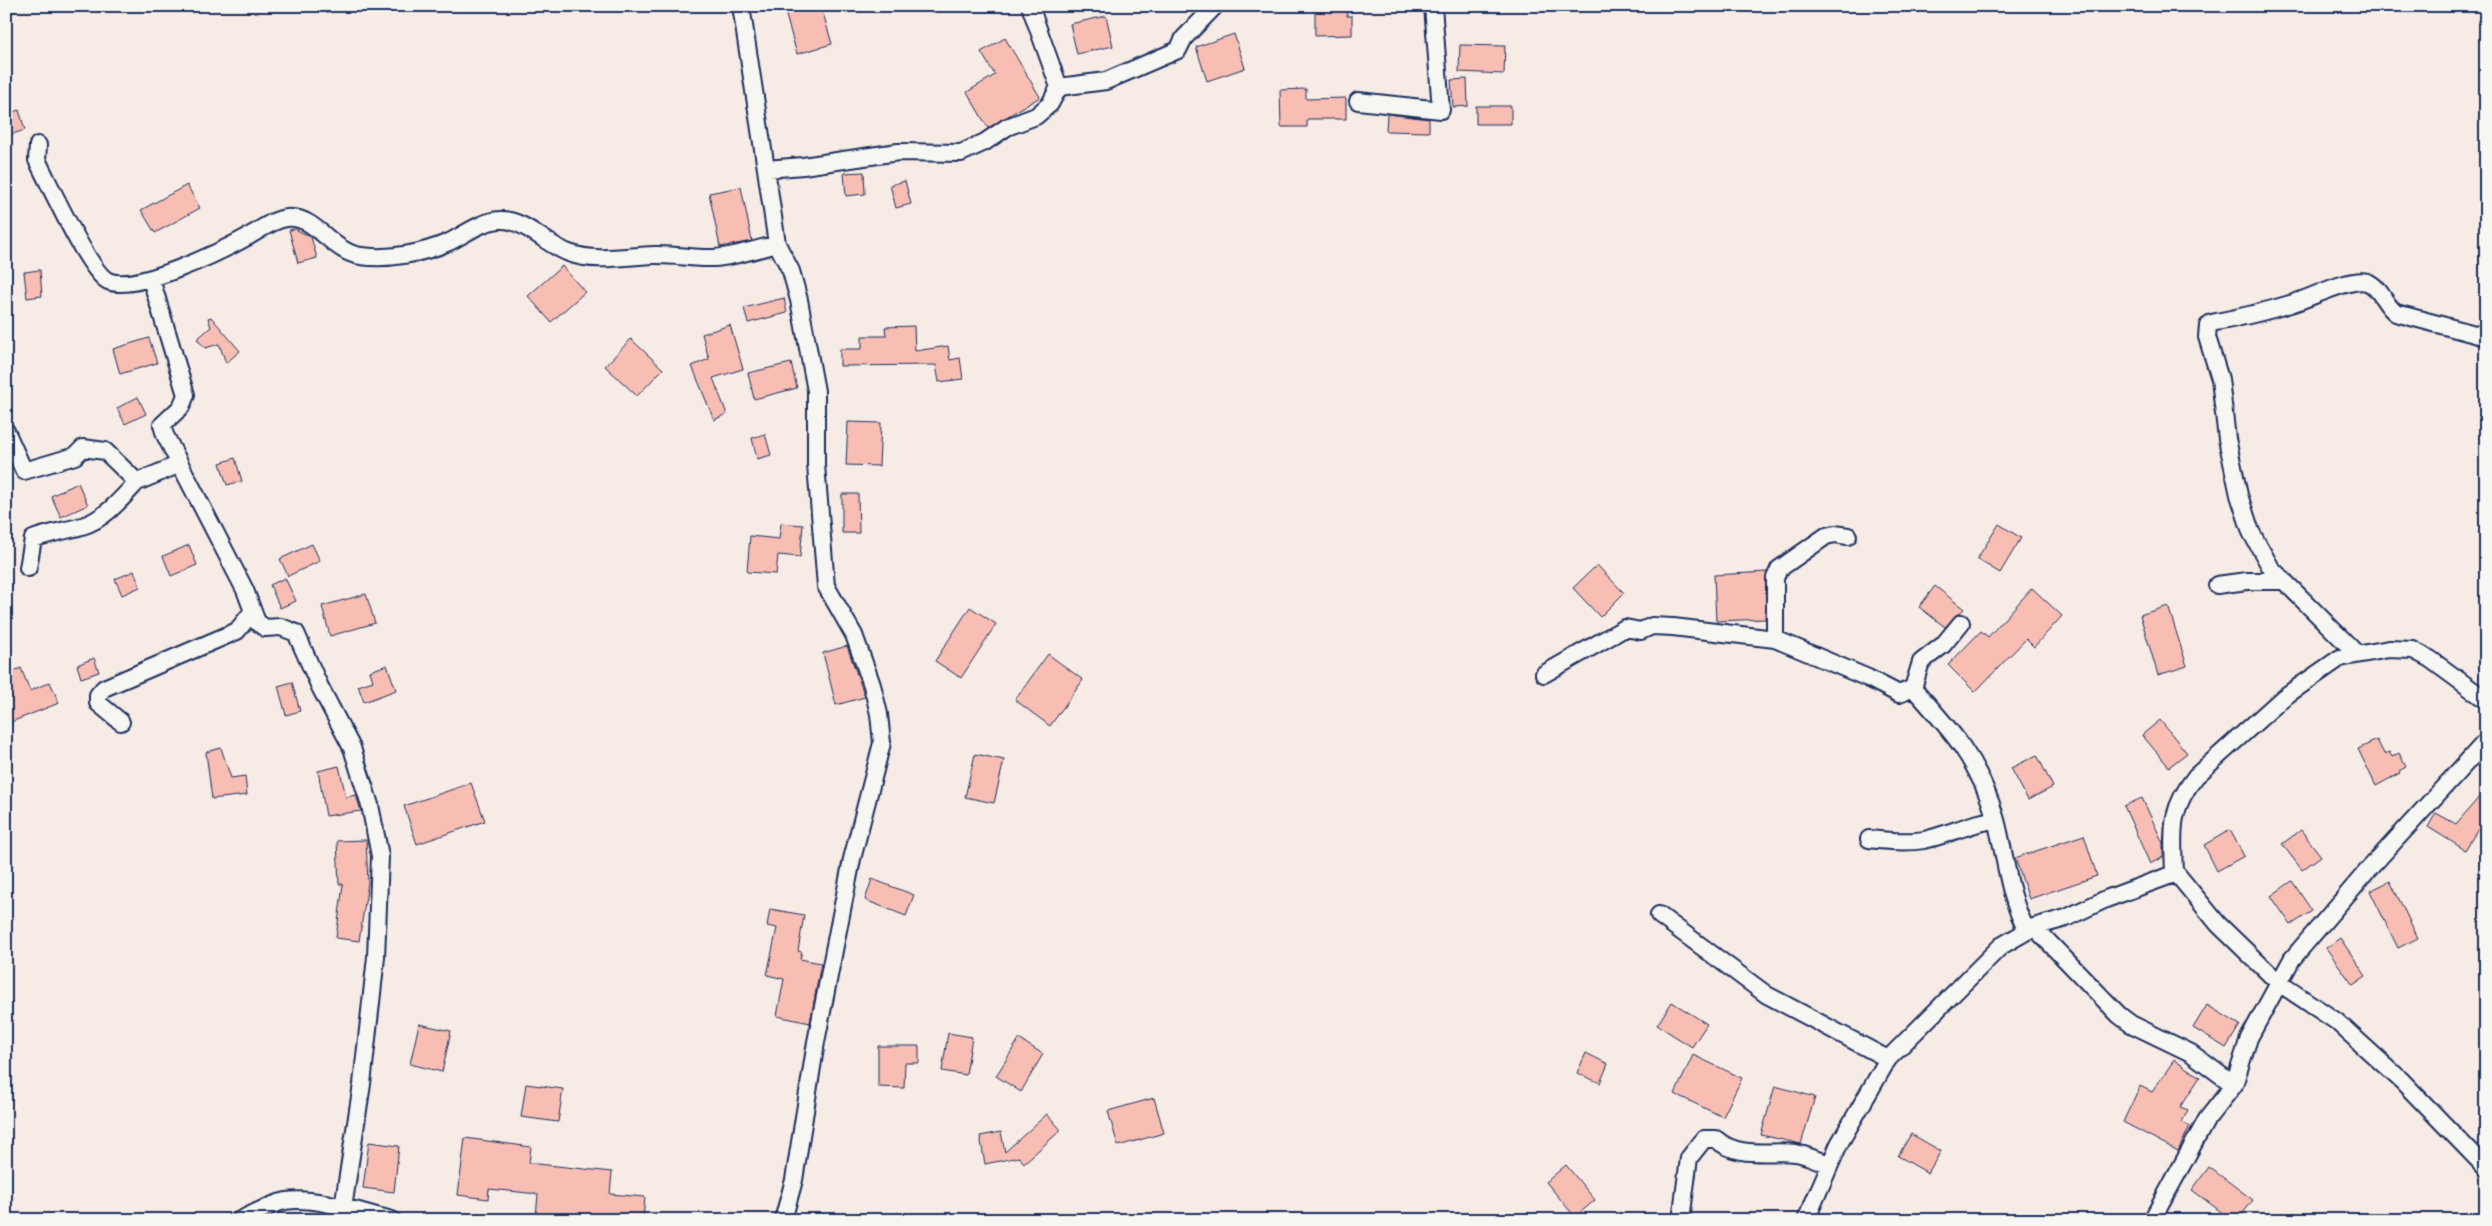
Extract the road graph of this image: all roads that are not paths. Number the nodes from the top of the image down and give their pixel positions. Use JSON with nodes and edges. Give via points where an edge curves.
{"nodes":[{"id":1,"x":741,"y":6,"type":"edge"},
{"id":2,"x":1030,"y":6,"type":"edge"},
{"id":3,"x":1215,"y":6,"type":"edge"},
{"id":4,"x":1433,"y":6,"type":"edge"},
{"id":5,"x":1060,"y":87,"type":"junction"},
{"id":6,"x":1358,"y":101,"type":"dead end"},
{"id":7,"x":38,"y":145,"type":"dead end"},
{"id":8,"x":766,"y":169,"type":"junction"},
{"id":9,"x":777,"y":244,"type":"junction"},
{"id":10,"x":151,"y":279,"type":"junction"},
{"id":11,"x":2486,"y":337,"type":"edge"},
{"id":12,"x":6,"y":432,"type":"edge"},
{"id":13,"x":180,"y":464,"type":"junction"},
{"id":14,"x":137,"y":482,"type":"junction"},
{"id":15,"x":1848,"y":536,"type":"dead end"},
{"id":16,"x":28,"y":568,"type":"dead end"},
{"id":17,"x":2284,"y":581,"type":"junction"},
{"id":18,"x":2216,"y":585,"type":"dead end"},
{"id":19,"x":253,"y":611,"type":"junction"},
{"id":20,"x":1961,"y":623,"type":"dead end"},
{"id":21,"x":1775,"y":639,"type":"junction"},
{"id":22,"x":2357,"y":654,"type":"junction"},
{"id":23,"x":1544,"y":674,"type":"dead end"},
{"id":24,"x":1913,"y":688,"type":"junction"},
{"id":25,"x":2486,"y":700,"type":"edge"},
{"id":26,"x":121,"y":722,"type":"dead end"},
{"id":27,"x":2486,"y":742,"type":"edge"},
{"id":28,"x":1996,"y":820,"type":"junction"},
{"id":29,"x":1869,"y":839,"type":"dead end"},
{"id":30,"x":2174,"y":874,"type":"junction"},
{"id":31,"x":1659,"y":915,"type":"dead end"},
{"id":32,"x":2030,"y":929,"type":"junction"},
{"id":33,"x":2279,"y":983,"type":"junction"},
{"id":34,"x":1888,"y":1059,"type":"junction"},
{"id":35,"x":2234,"y":1086,"type":"junction"},
{"id":36,"x":1830,"y":1164,"type":"junction"},
{"id":37,"x":2486,"y":1168,"type":"edge"},
{"id":38,"x":343,"y":1208,"type":"junction"},
{"id":39,"x":240,"y":1220,"type":"edge"},
{"id":40,"x":392,"y":1220,"type":"edge"},
{"id":41,"x":783,"y":1220,"type":"edge"},
{"id":42,"x":1681,"y":1220,"type":"edge"},
{"id":43,"x":1806,"y":1220,"type":"edge"},
{"id":44,"x":2152,"y":1220,"type":"edge"}],
"edges":[{"from":1,"to":8,"type":"street"},
{"from":2,"to":5,"type":"street"},
{"from":3,"to":5,"type":"street","via":[[1184,38],[1178,50],[1106,81]]},
{"from":4,"to":6,"type":"street","via":[[1440,110]]},
{"from":5,"to":8,"type":"street","via":[[1050,104],[1036,116],[1007,127],[986,142],[961,153],[898,152]]},
{"from":7,"to":10,"type":"street","via":[[37,160],[99,273],[106,280],[120,284]]},
{"from":8,"to":9,"type":"street"},
{"from":9,"to":10,"type":"street","via":[[715,258],[656,255],[596,259],[569,253],[514,222],[500,220],[482,224],[449,242],[415,252],[364,257],[341,251],[306,222],[284,218]]},
{"from":9,"to":41,"type":"street","via":[[791,272],[799,300],[816,390],[816,465],[826,586],[854,635],[872,685],[882,743],[852,859],[816,1042],[794,1180]]},
{"from":10,"to":13,"type":"street","via":[[186,389],[185,402],[162,425],[164,436]]},
{"from":11,"to":17,"type":"street","via":[[2396,312],[2390,309],[2372,284],[2365,282],[2351,283],[2288,305],[2208,326],[2207,337],[2220,379],[2227,439],[2239,495],[2261,554]]},
{"from":12,"to":14,"type":"street","via":[[24,471],[75,456],[83,448],[105,450]]},
{"from":13,"to":14,"type":"street"},
{"from":13,"to":19,"type":"street"},
{"from":14,"to":16,"type":"street","via":[[114,507],[84,526],[33,539]]},
{"from":15,"to":21,"type":"street","via":[[1826,536],[1779,569]]},
{"from":17,"to":18,"type":"street"},
{"from":17,"to":22,"type":"street"},
{"from":19,"to":26,"type":"street","via":[[237,631],[104,688],[98,695],[98,703]]},
{"from":19,"to":38,"type":"street","via":[[262,626],[281,627],[296,633],[320,688],[352,748],[380,845],[376,957],[362,1084]]},
{"from":20,"to":24,"type":"street","via":[[1944,644],[1922,662]]},
{"from":21,"to":23,"type":"street","via":[[1673,627],[1652,626],[1641,631],[1625,628]]},
{"from":21,"to":24,"type":"street","via":[[1898,694]]},
{"from":22,"to":25,"type":"street","via":[[2389,649],[2413,650],[2430,658]]},
{"from":22,"to":30,"type":"street","via":[[2335,660],[2284,698],[2196,776],[2179,803],[2172,822]]},
{"from":24,"to":28,"type":"street","via":[[1956,735],[1986,791]]},
{"from":27,"to":33,"type":"street","via":[[2292,958]]},
{"from":28,"to":29,"type":"street","via":[[1979,821],[1925,840],[1896,842]]},
{"from":28,"to":32,"type":"street","via":[[2014,901]]},
{"from":30,"to":32,"type":"street","via":[[2106,899],[2066,918]]},
{"from":30,"to":33,"type":"street","via":[[2218,924]]},
{"from":31,"to":34,"type":"street","via":[[1767,995]]},
{"from":32,"to":34,"type":"street","via":[[2001,946]]},
{"from":32,"to":35,"type":"street","via":[[2119,1015],[2191,1053]]},
{"from":33,"to":35,"type":"street","via":[[2249,1038]]},
{"from":33,"to":37,"type":"street","via":[[2336,1021],[2402,1082]]},
{"from":34,"to":36,"type":"street"},
{"from":35,"to":44,"type":"street","via":[[2207,1119]]},
{"from":36,"to":42,"type":"street","via":[[1797,1153],[1743,1152],[1722,1145],[1716,1139],[1704,1139],[1689,1158]]},
{"from":36,"to":43,"type":"street"},
{"from":38,"to":39,"type":"street","via":[[294,1200],[273,1205]]},
{"from":38,"to":40,"type":"street"}]}
